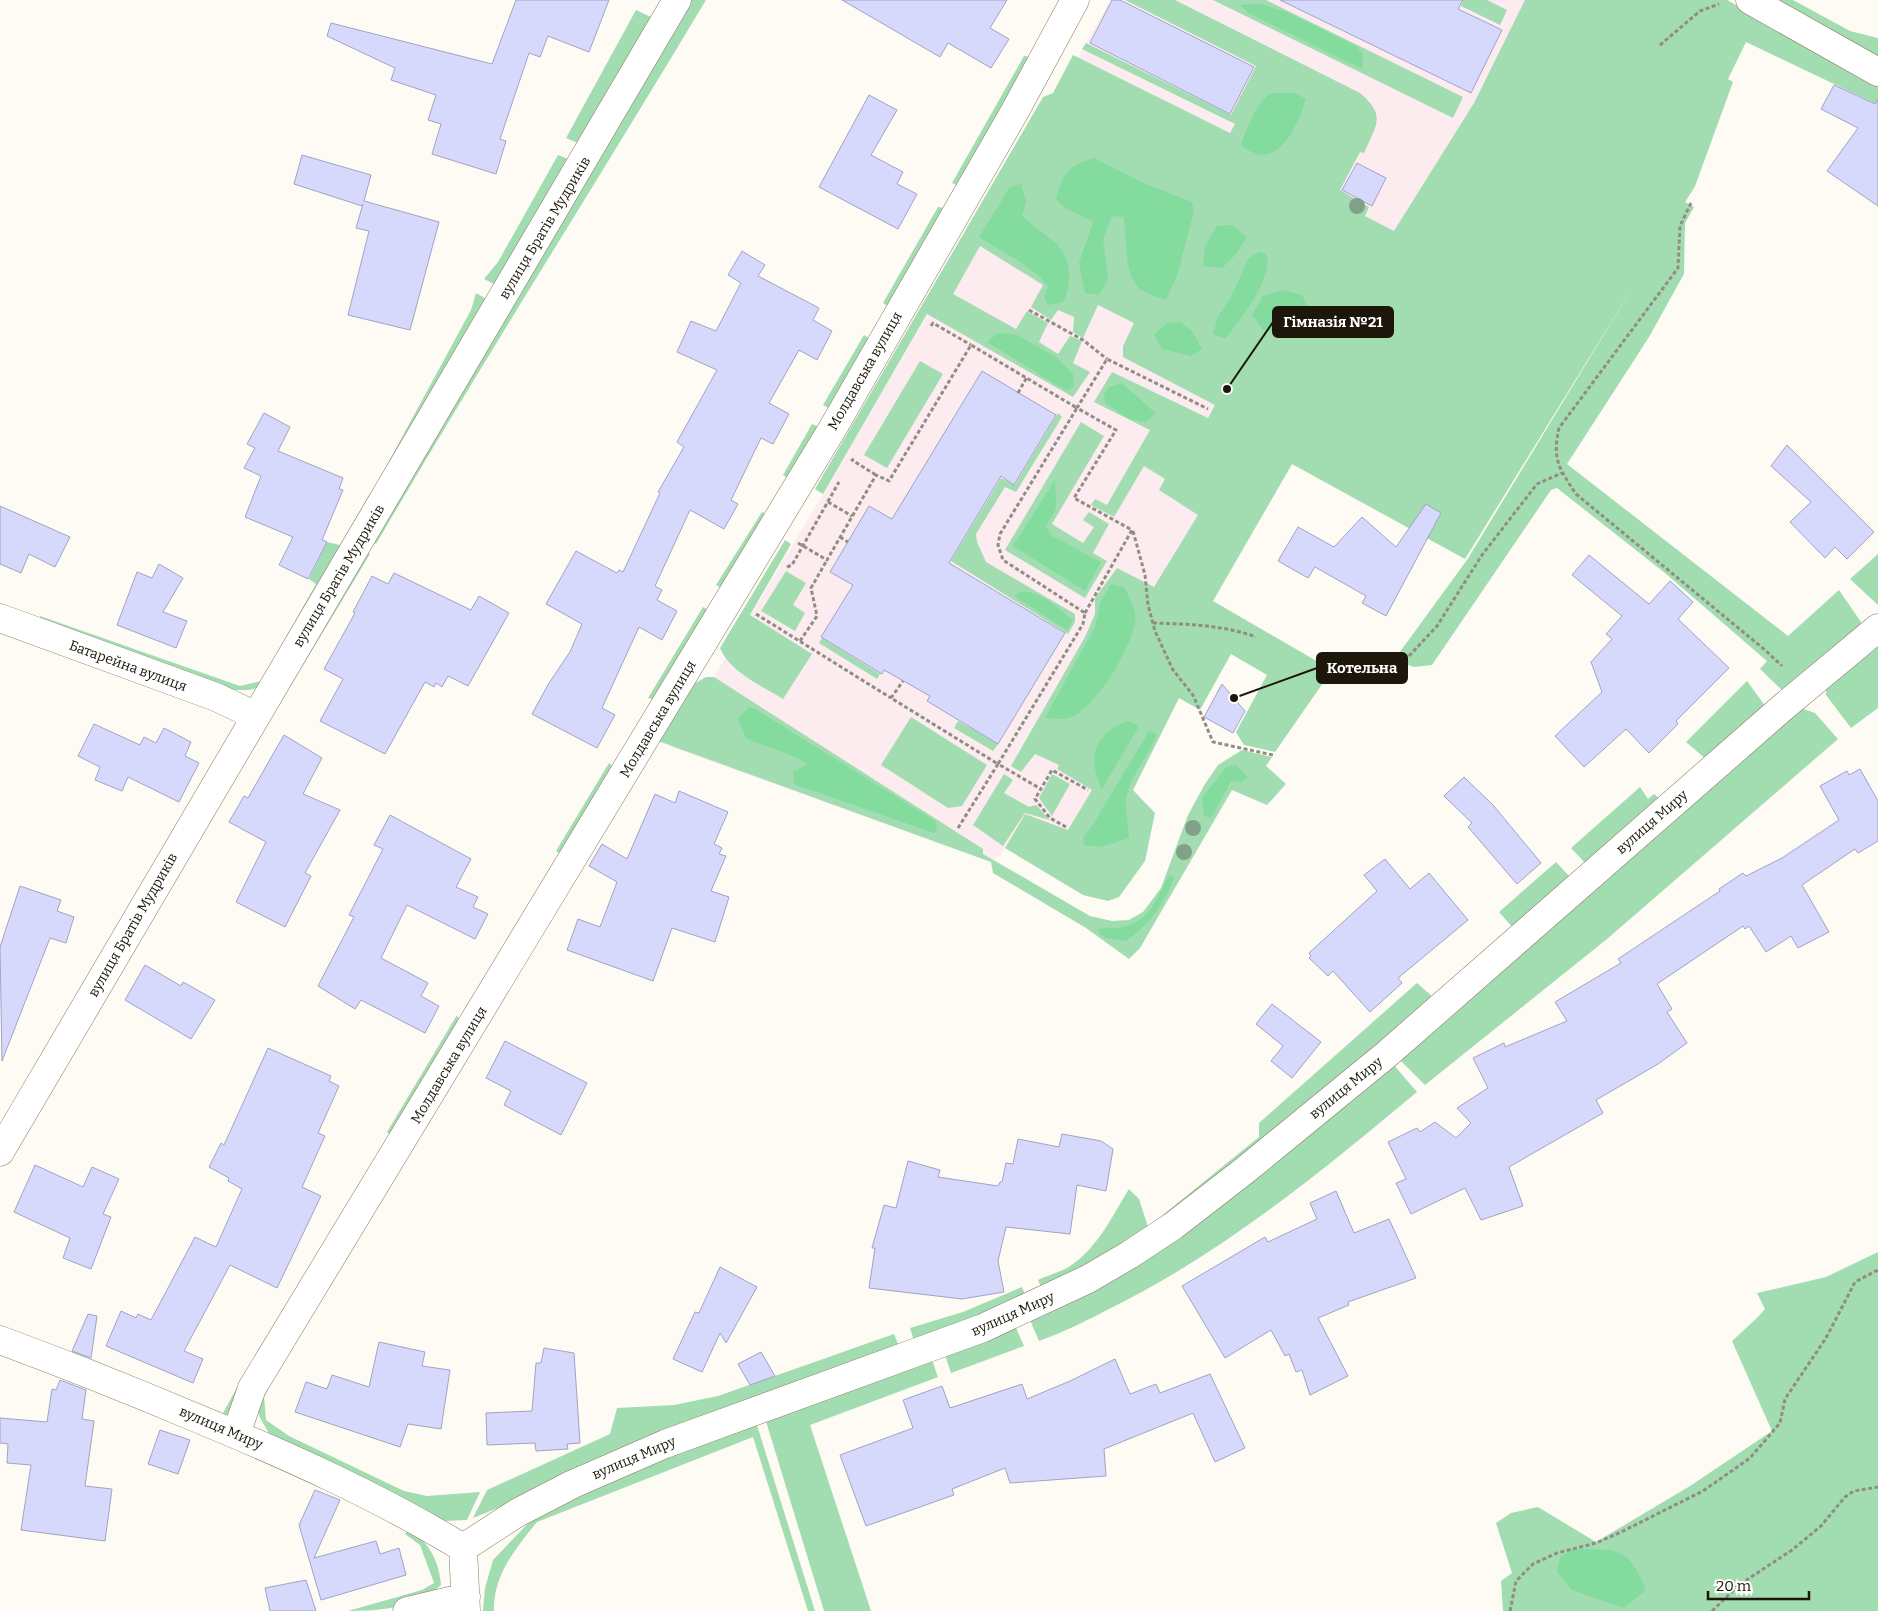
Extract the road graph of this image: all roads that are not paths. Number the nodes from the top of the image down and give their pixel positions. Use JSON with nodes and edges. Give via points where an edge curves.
{"nodes":[{"id":1,"x":677,"y":0,"type":"edge"},
{"id":2,"x":1076,"y":0,"type":"edge"},
{"id":3,"x":1750,"y":0,"type":"edge"},
{"id":4,"x":1878,"y":72,"type":"edge"},
{"id":5,"x":0,"y":618,"type":"edge"},
{"id":6,"x":1878,"y":628,"type":"edge"},
{"id":7,"x":256,"y":716,"type":"junction"},
{"id":8,"x":0,"y":1152,"type":"edge"},
{"id":9,"x":0,"y":1340,"type":"edge"},
{"id":10,"x":236,"y":1434,"type":"junction"},
{"id":11,"x":463,"y":1548,"type":"junction"},
{"id":12,"x":466,"y":1604,"type":"edge"},
{"id":13,"x":407,"y":1611,"type":"edge"}],
"edges":[{"from":1,"to":7,"type":"street","name":"вулиця Братів Мудриків"},
{"from":2,"to":10,"type":"street","name":"Молдавська вулиця","via":[[834,426],[252,1388]]},
{"from":3,"to":4,"type":"street"},
{"from":5,"to":7,"type":"street","name":"Батарейна вулиця","via":[[216,697]]},
{"from":6,"to":11,"type":"street","name":"вулиця Миру","via":[[1387,1054],[1244,1171],[1173,1226],[1129,1255],[1080,1283],[983,1328],[664,1444],[573,1484],[517,1513]]},
{"from":7,"to":8,"type":"street","name":"вулиця Братів Мудриків"},
{"from":9,"to":10,"type":"street","name":"вулиця Миру","via":[[63,1362]]},
{"from":10,"to":11,"type":"street","name":"вулиця Миру","via":[[408,1516]]},
{"from":11,"to":12,"type":"street"},
{"from":12,"to":13,"type":"street"}]}
